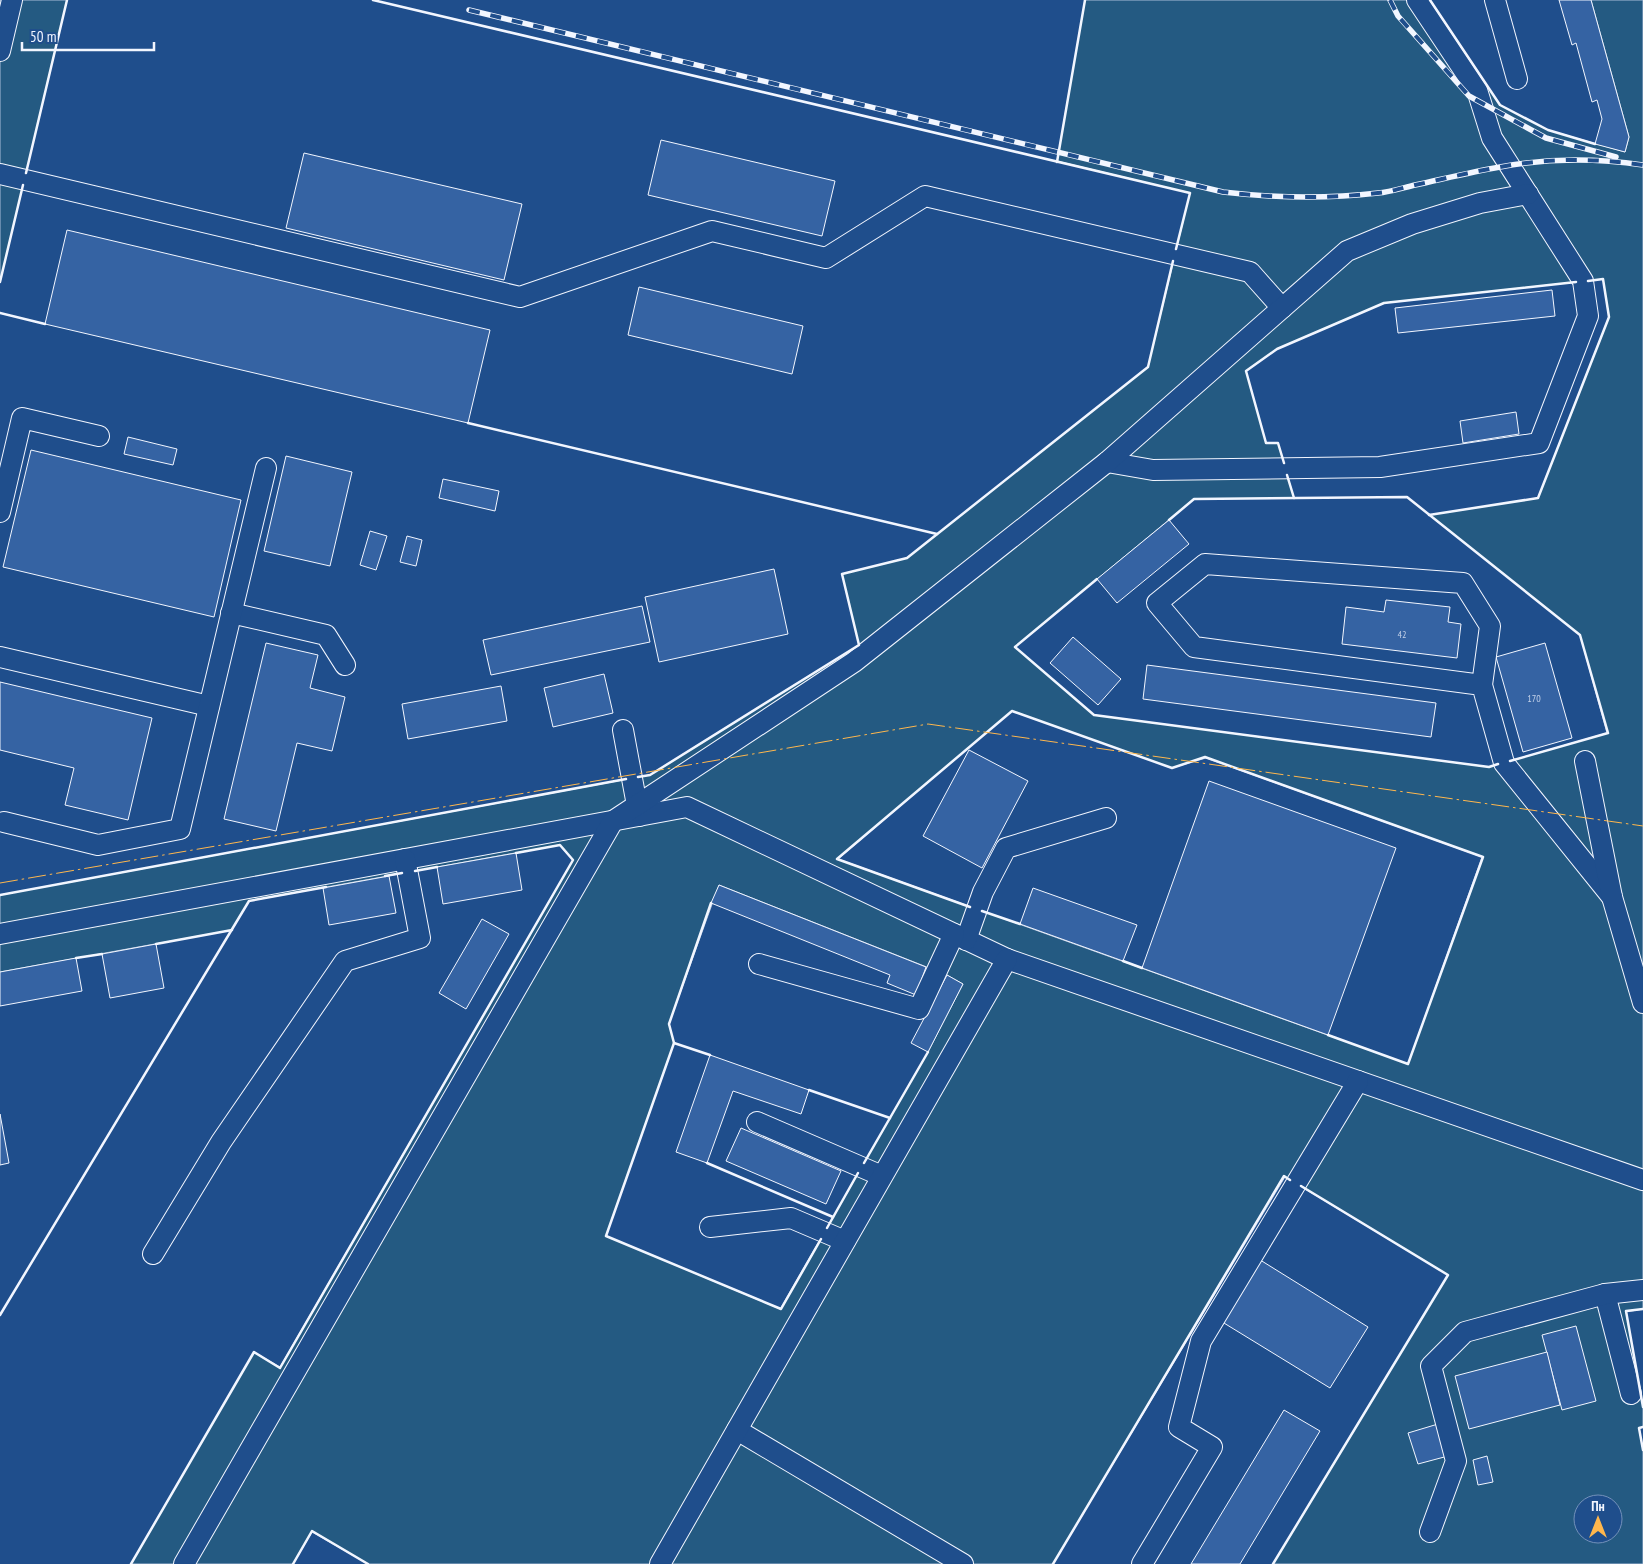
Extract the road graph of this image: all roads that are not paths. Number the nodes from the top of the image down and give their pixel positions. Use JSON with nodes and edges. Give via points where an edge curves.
{"nodes":[{"id":1,"x":12,"y":0,"type":"edge"},
{"id":2,"x":1417,"y":0,"type":"edge"},
{"id":3,"x":1495,"y":0,"type":"edge"},
{"id":4,"x":0,"y":51,"type":"edge"},
{"id":5,"x":1517,"y":80,"type":"dead end"},
{"id":6,"x":0,"y":174,"type":"edge"},
{"id":7,"x":1528,"y":194,"type":"junction"},
{"id":8,"x":1282,"y":308,"type":"junction"},
{"id":9,"x":99,"y":436,"type":"dead end"},
{"id":10,"x":1107,"y":462,"type":"junction"},
{"id":11,"x":266,"y":468,"type":"dead end"},
{"id":12,"x":0,"y":512,"type":"edge"},
{"id":13,"x":231,"y":613,"type":"junction"},
{"id":14,"x":0,"y":656,"type":"edge"},
{"id":15,"x":345,"y":665,"type":"dead end"},
{"id":16,"x":1482,"y":685,"type":"junction"},
{"id":17,"x":209,"y":706,"type":"junction"},
{"id":18,"x":623,"y":730,"type":"dead end"},
{"id":19,"x":1584,"y":761,"type":"dead end"},
{"id":20,"x":681,"y":776,"type":"junction"},
{"id":21,"x":687,"y":807,"type":"junction"},
{"id":22,"x":638,"y":811,"type":"junction"},
{"id":23,"x":1106,"y":818,"type":"dead end"},
{"id":24,"x":613,"y":821,"type":"junction"},
{"id":25,"x":4,"y":822,"type":"dead end"},
{"id":26,"x":405,"y":859,"type":"junction"},
{"id":27,"x":1612,"y":897,"type":"junction"},
{"id":28,"x":0,"y":934,"type":"edge"},
{"id":29,"x":960,"y":937,"type":"junction"},
{"id":30,"x":1006,"y":959,"type":"junction"},
{"id":31,"x":759,"y":964,"type":"dead end"},
{"id":32,"x":1643,"y":1003,"type":"edge"},
{"id":33,"x":1358,"y":1081,"type":"junction"},
{"id":34,"x":757,"y":1122,"type":"dead end"},
{"id":35,"x":882,"y":1176,"type":"junction"},
{"id":36,"x":1643,"y":1180,"type":"edge"},
{"id":37,"x":710,"y":1227,"type":"dead end"},
{"id":38,"x":844,"y":1241,"type":"junction"},
{"id":39,"x":153,"y":1254,"type":"dead end"},
{"id":40,"x":1643,"y":1290,"type":"edge"},
{"id":41,"x":1605,"y":1294,"type":"junction"},
{"id":42,"x":1631,"y":1394,"type":"dead end"},
{"id":43,"x":737,"y":1430,"type":"junction"},
{"id":44,"x":1430,"y":1532,"type":"dead end"},
{"id":45,"x":184,"y":1564,"type":"edge"},
{"id":46,"x":660,"y":1564,"type":"edge"},
{"id":47,"x":963,"y":1564,"type":"edge"},
{"id":48,"x":1142,"y":1564,"type":"edge"}],
"edges":[{"from":1,"to":4,"type":"street"},
{"from":2,"to":7,"type":"street","via":[[1478,90],[1492,138]]},
{"from":3,"to":5,"type":"street"},
{"from":6,"to":8,"type":"street","via":[[520,297],[712,231],[826,258],[925,196],[1250,272]]},
{"from":7,"to":8,"type":"street","via":[[1480,203],[1412,224],[1347,251]]},
{"from":7,"to":10,"type":"street","via":[[1583,281],[1588,316],[1539,443],[1380,468],[1153,470]]},
{"from":8,"to":10,"type":"street"},
{"from":9,"to":12,"type":"street","via":[[22,418]]},
{"from":10,"to":20,"type":"street","via":[[854,662]]},
{"from":11,"to":13,"type":"street"},
{"from":13,"to":15,"type":"street","via":[[326,635]]},
{"from":13,"to":17,"type":"street"},
{"from":14,"to":17,"type":"street"},
{"from":16,"to":16,"type":"street","via":[[1490,626],[1463,583],[1205,564],[1157,603],[1194,647]]},
{"from":16,"to":27,"type":"street","via":[[1504,762]]},
{"from":17,"to":25,"type":"street","via":[[180,829],[98,844]]},
{"from":18,"to":22,"type":"street"},
{"from":19,"to":27,"type":"street"},
{"from":20,"to":21,"type":"street"},
{"from":20,"to":22,"type":"street"},
{"from":21,"to":22,"type":"street"},
{"from":21,"to":29,"type":"street"},
{"from":22,"to":24,"type":"street"},
{"from":23,"to":29,"type":"street","via":[[1006,848]]},
{"from":24,"to":26,"type":"street"},
{"from":24,"to":45,"type":"street"},
{"from":26,"to":28,"type":"street"},
{"from":26,"to":39,"type":"street","via":[[420,938],[345,961],[221,1142]]},
{"from":27,"to":32,"type":"street"},
{"from":29,"to":30,"type":"street"},
{"from":29,"to":31,"type":"street","via":[[919,1009]]},
{"from":30,"to":33,"type":"street"},
{"from":30,"to":35,"type":"street"},
{"from":33,"to":36,"type":"street"},
{"from":33,"to":48,"type":"street","via":[[1201,1341],[1179,1427],[1212,1447]]},
{"from":34,"to":35,"type":"street"},
{"from":35,"to":38,"type":"street"},
{"from":37,"to":38,"type":"street","via":[[791,1218]]},
{"from":38,"to":43,"type":"street"},
{"from":40,"to":41,"type":"street"},
{"from":41,"to":42,"type":"street"},
{"from":41,"to":44,"type":"street","via":[[1465,1332],[1431,1366],[1456,1462]]},
{"from":43,"to":46,"type":"street"},
{"from":43,"to":47,"type":"street"}]}
